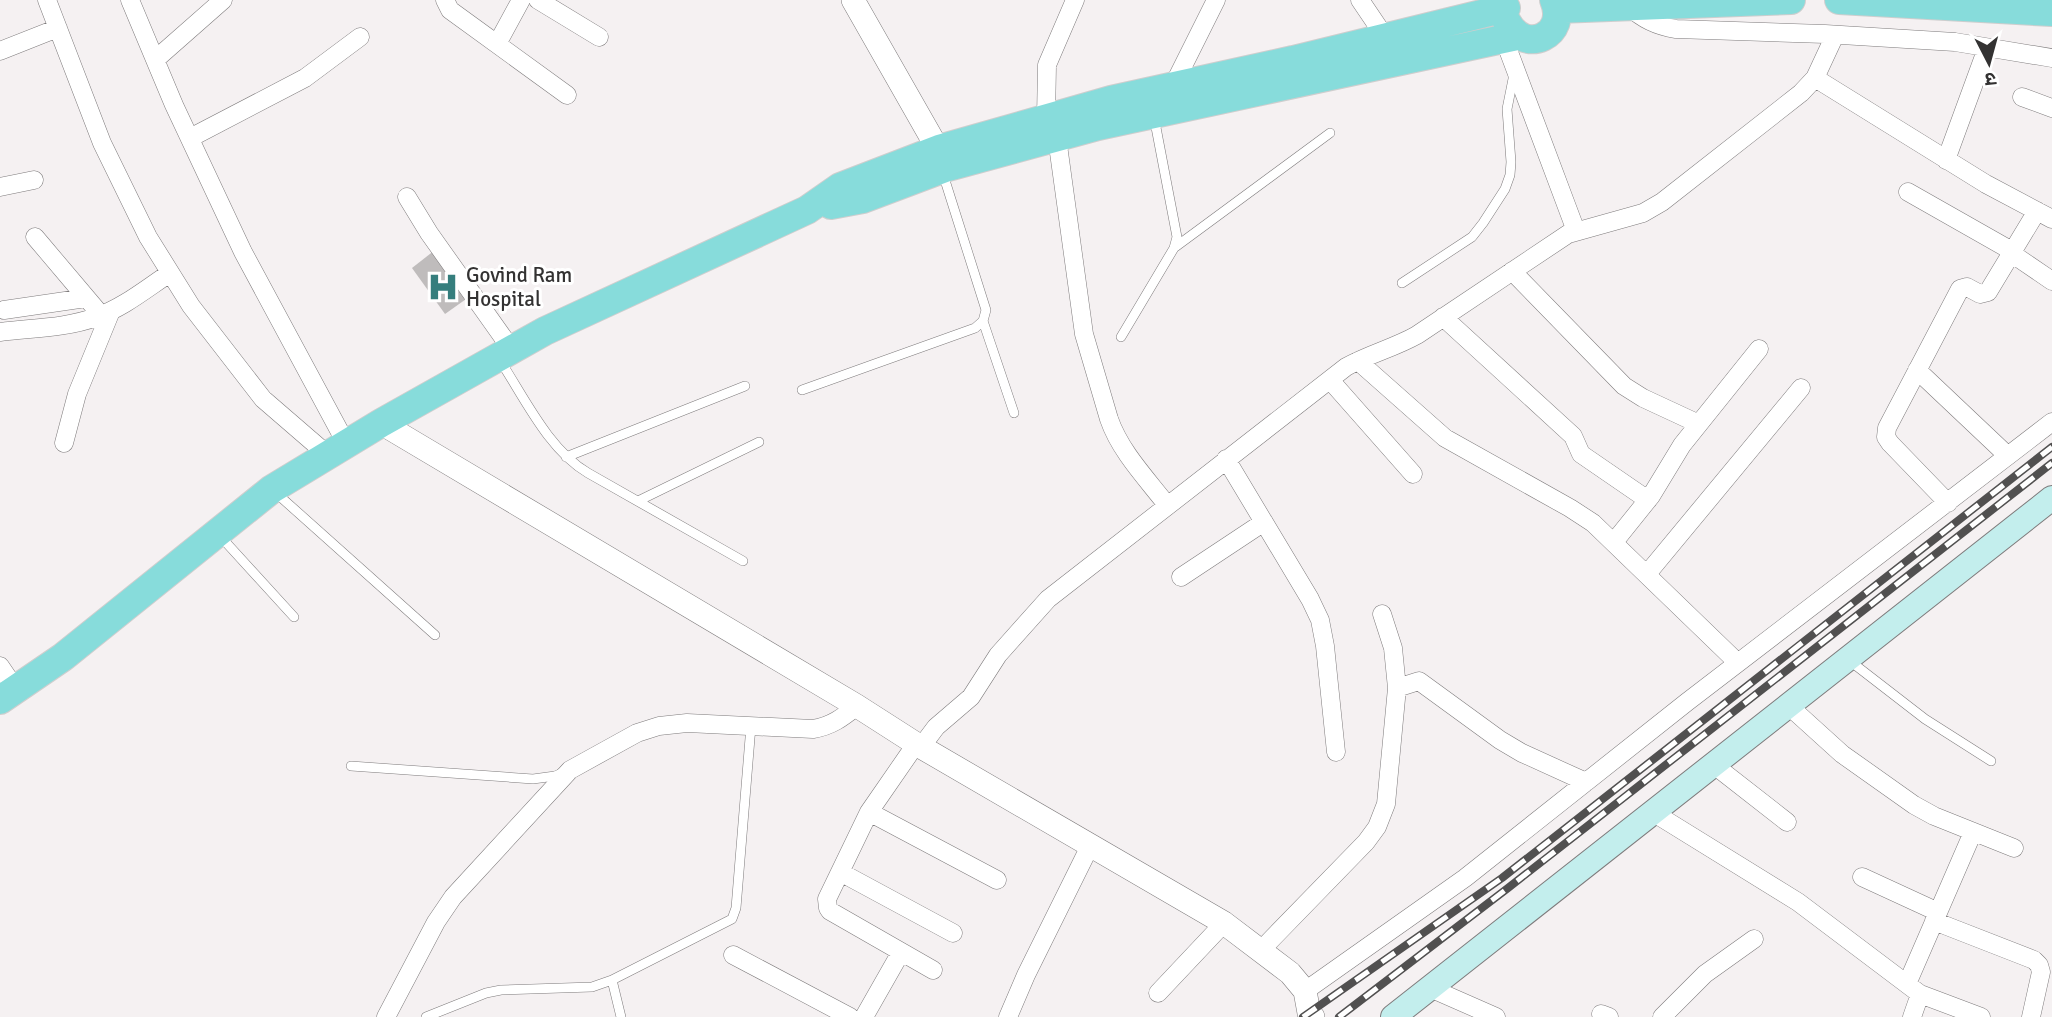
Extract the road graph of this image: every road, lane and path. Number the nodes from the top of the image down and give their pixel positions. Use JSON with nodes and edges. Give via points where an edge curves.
{"nodes":[{"id":1,"x":47,"y":0,"type":"edge"},
{"id":2,"x":130,"y":0,"type":"edge"},
{"id":3,"x":223,"y":0,"type":"edge"},
{"id":4,"x":445,"y":0,"type":"edge"},
{"id":5,"x":521,"y":0,"type":"edge"},
{"id":6,"x":538,"y":0,"type":"edge"},
{"id":7,"x":853,"y":0,"type":"edge"},
{"id":8,"x":1075,"y":0,"type":"edge"},
{"id":9,"x":1216,"y":0,"type":"edge"},
{"id":10,"x":1360,"y":0,"type":"edge"},
{"id":11,"x":1791,"y":0,"type":"edge"},
{"id":12,"x":1839,"y":0,"type":"edge"},
{"id":13,"x":1508,"y":4,"type":"edge"},
{"id":14,"x":1556,"y":5,"type":"edge"},
{"id":15,"x":1628,"y":6,"type":"junction"},
{"id":16,"x":2052,"y":12,"type":"edge"},
{"id":17,"x":58,"y":28,"type":"junction"},
{"id":18,"x":1835,"y":35,"type":"junction"},
{"id":19,"x":360,"y":37,"type":"dead end"},
{"id":20,"x":599,"y":37,"type":"dead end"},
{"id":21,"x":1385,"y":37,"type":"junction"},
{"id":22,"x":1511,"y":37,"type":"junction"},
{"id":23,"x":497,"y":44,"type":"junction"},
{"id":24,"x":1987,"y":48,"type":"junction"},
{"id":25,"x":0,"y":51,"type":"edge"},
{"id":26,"x":2052,"y":58,"type":"edge"},
{"id":27,"x":156,"y":59,"type":"junction"},
{"id":28,"x":1515,"y":69,"type":"junction"},
{"id":29,"x":1815,"y":78,"type":"junction"},
{"id":30,"x":1173,"y":86,"type":"junction"},
{"id":31,"x":567,"y":94,"type":"dead end"},
{"id":32,"x":2022,"y":97,"type":"dead end"},
{"id":33,"x":2052,"y":108,"type":"edge"},
{"id":34,"x":1154,"y":115,"type":"junction"},
{"id":35,"x":1051,"y":128,"type":"junction"},
{"id":36,"x":1330,"y":133,"type":"dead end"},
{"id":37,"x":190,"y":138,"type":"junction"},
{"id":38,"x":1946,"y":160,"type":"junction"},
{"id":39,"x":943,"y":162,"type":"junction"},
{"id":40,"x":34,"y":180,"type":"dead end"},
{"id":41,"x":0,"y":187,"type":"edge"},
{"id":42,"x":1908,"y":192,"type":"dead end"},
{"id":43,"x":407,"y":197,"type":"dead end"},
{"id":44,"x":2045,"y":215,"type":"edge"},
{"id":45,"x":1576,"y":231,"type":"junction"},
{"id":46,"x":35,"y":237,"type":"dead end"},
{"id":47,"x":1174,"y":248,"type":"junction"},
{"id":48,"x":2012,"y":252,"type":"junction"},
{"id":49,"x":1512,"y":271,"type":"junction"},
{"id":50,"x":170,"y":272,"type":"junction"},
{"id":51,"x":2052,"y":281,"type":"edge"},
{"id":52,"x":1402,"y":283,"type":"dead end"},
{"id":53,"x":86,"y":298,"type":"junction"},
{"id":54,"x":4,"y":310,"type":"dead end"},
{"id":55,"x":106,"y":313,"type":"junction"},
{"id":56,"x":1443,"y":317,"type":"junction"},
{"id":57,"x":983,"y":321,"type":"junction"},
{"id":58,"x":0,"y":332,"type":"edge"},
{"id":59,"x":1121,"y":337,"type":"dead end"},
{"id":60,"x":1759,"y":349,"type":"dead end"},
{"id":61,"x":505,"y":354,"type":"junction"},
{"id":62,"x":1357,"y":361,"type":"junction"},
{"id":63,"x":1917,"y":370,"type":"junction"},
{"id":64,"x":1330,"y":380,"type":"junction"},
{"id":65,"x":745,"y":386,"type":"dead end"},
{"id":66,"x":1801,"y":388,"type":"dead end"},
{"id":67,"x":802,"y":390,"type":"dead end"},
{"id":68,"x":1014,"y":412,"type":"dead end"},
{"id":69,"x":2052,"y":422,"type":"edge"},
{"id":70,"x":381,"y":424,"type":"junction"},
{"id":71,"x":1699,"y":424,"type":"junction"},
{"id":72,"x":759,"y":442,"type":"dead end"},
{"id":73,"x":64,"y":443,"type":"dead end"},
{"id":74,"x":338,"y":450,"type":"junction"},
{"id":75,"x":2008,"y":456,"type":"junction"},
{"id":76,"x":566,"y":457,"type":"junction"},
{"id":77,"x":1226,"y":459,"type":"junction"},
{"id":78,"x":1413,"y":474,"type":"dead end"},
{"id":79,"x":272,"y":489,"type":"junction"},
{"id":80,"x":2052,"y":498,"type":"edge"},
{"id":81,"x":1648,"y":500,"type":"junction"},
{"id":82,"x":638,"y":501,"type":"junction"},
{"id":83,"x":1948,"y":503,"type":"junction"},
{"id":84,"x":1167,"y":505,"type":"junction"},
{"id":85,"x":1264,"y":522,"type":"junction"},
{"id":86,"x":217,"y":533,"type":"junction"},
{"id":87,"x":1614,"y":542,"type":"junction"},
{"id":88,"x":743,"y":561,"type":"dead end"},
{"id":89,"x":1647,"y":575,"type":"junction"},
{"id":90,"x":1181,"y":577,"type":"dead end"},
{"id":91,"x":1382,"y":614,"type":"dead end"},
{"id":92,"x":294,"y":617,"type":"dead end"},
{"id":93,"x":435,"y":635,"type":"dead end"},
{"id":94,"x":1847,"y":660,"type":"junction"},
{"id":95,"x":1738,"y":663,"type":"junction"},
{"id":96,"x":5,"y":685,"type":"edge"},
{"id":97,"x":1397,"y":688,"type":"junction"},
{"id":98,"x":857,"y":706,"type":"junction"},
{"id":99,"x":1789,"y":706,"type":"junction"},
{"id":100,"x":751,"y":726,"type":"junction"},
{"id":101,"x":918,"y":746,"type":"junction"},
{"id":102,"x":1336,"y":752,"type":"dead end"},
{"id":103,"x":1991,"y":761,"type":"dead end"},
{"id":104,"x":1714,"y":765,"type":"junction"},
{"id":105,"x":351,"y":766,"type":"dead end"},
{"id":106,"x":570,"y":770,"type":"junction"},
{"id":107,"x":1586,"y":782,"type":"junction"},
{"id":108,"x":869,"y":812,"type":"junction"},
{"id":109,"x":1654,"y":813,"type":"junction"},
{"id":110,"x":1787,"y":822,"type":"dead end"},
{"id":111,"x":1973,"y":832,"type":"junction"},
{"id":112,"x":1091,"y":844,"type":"junction"},
{"id":113,"x":2014,"y":848,"type":"dead end"},
{"id":114,"x":840,"y":872,"type":"junction"},
{"id":115,"x":1862,"y":877,"type":"dead end"},
{"id":116,"x":997,"y":880,"type":"dead end"},
{"id":117,"x":1936,"y":917,"type":"junction"},
{"id":118,"x":1224,"y":923,"type":"junction"},
{"id":119,"x":953,"y":933,"type":"dead end"},
{"id":120,"x":1754,"y":939,"type":"dead end"},
{"id":121,"x":1261,"y":951,"type":"junction"},
{"id":122,"x":901,"y":952,"type":"junction"},
{"id":123,"x":733,"y":955,"type":"dead end"},
{"id":124,"x":933,"y":970,"type":"dead end"},
{"id":125,"x":612,"y":980,"type":"junction"},
{"id":126,"x":1430,"y":988,"type":"junction"},
{"id":127,"x":1913,"y":988,"type":"junction"},
{"id":128,"x":1305,"y":991,"type":"junction"},
{"id":129,"x":1158,"y":993,"type":"dead end"},
{"id":130,"x":2044,"y":998,"type":"edge"},
{"id":131,"x":386,"y":1017,"type":"edge"},
{"id":132,"x":426,"y":1017,"type":"edge"},
{"id":133,"x":621,"y":1017,"type":"edge"},
{"id":134,"x":850,"y":1017,"type":"edge"},
{"id":135,"x":864,"y":1017,"type":"edge"},
{"id":136,"x":1008,"y":1017,"type":"edge"},
{"id":137,"x":1313,"y":1017,"type":"edge"},
{"id":138,"x":1393,"y":1017,"type":"edge"},
{"id":139,"x":1496,"y":1017,"type":"edge"},
{"id":140,"x":1662,"y":1017,"type":"edge"},
{"id":141,"x":1912,"y":1017,"type":"edge"},
{"id":142,"x":1981,"y":1017,"type":"edge"},
{"id":143,"x":2031,"y":1017,"type":"edge"}],
"edges":[{"from":1,"to":17,"type":"street"},
{"from":2,"to":27,"type":"street"},
{"from":3,"to":27,"type":"street"},
{"from":4,"to":23,"type":"street","via":[[450,10]]},
{"from":5,"to":23,"type":"street"},
{"from":6,"to":20,"type":"street"},
{"from":7,"to":39,"type":"street"},
{"from":8,"to":35,"type":"street","via":[[1047,65]]},
{"from":9,"to":30,"type":"street"},
{"from":10,"to":21,"type":"street"},
{"from":11,"to":15,"type":"main road"},
{"from":12,"to":16,"type":"main road"},
{"from":13,"to":21,"type":"main road"},
{"from":13,"to":22,"type":"main road","via":[[1506,21]]},
{"from":14,"to":15,"type":"main road"},
{"from":14,"to":22,"type":"main road","via":[[1555,25],[1544,37]]},
{"from":15,"to":18,"type":"street","via":[[1643,19],[1676,29]]},
{"from":17,"to":25,"type":"street"},
{"from":17,"to":50,"type":"street","via":[[102,143]]},
{"from":18,"to":24,"type":"street"},
{"from":18,"to":29,"type":"street"},
{"from":19,"to":37,"type":"street","via":[[305,78]]},
{"from":21,"to":30,"type":"main road"},
{"from":22,"to":28,"type":"street"},
{"from":22,"to":34,"type":"main road"},
{"from":23,"to":31,"type":"street"},
{"from":24,"to":26,"type":"street"},
{"from":24,"to":38,"type":"street"},
{"from":27,"to":37,"type":"street"},
{"from":28,"to":45,"type":"street"},
{"from":28,"to":52,"type":"lane","via":[[1507,109],[1511,162],[1505,189],[1472,237]]},
{"from":29,"to":38,"type":"street"},
{"from":29,"to":45,"type":"street","via":[[1787,105],[1652,209]]},
{"from":30,"to":35,"type":"main road","via":[[1111,100]]},
{"from":32,"to":33,"type":"street"},
{"from":34,"to":35,"type":"main road","via":[[1098,126]]},
{"from":34,"to":47,"type":"lane","via":[[1176,226]]},
{"from":35,"to":39,"type":"main road"},
{"from":35,"to":84,"type":"street","via":[[1084,334],[1113,432]]},
{"from":36,"to":47,"type":"lane"},
{"from":37,"to":74,"type":"street"},
{"from":38,"to":44,"type":"street"},
{"from":39,"to":57,"type":"lane","via":[[986,310]]},
{"from":39,"to":61,"type":"main road","via":[[840,187],[807,210],[545,331]]},
{"from":40,"to":41,"type":"street"},
{"from":42,"to":48,"type":"street"},
{"from":43,"to":61,"type":"street"},
{"from":44,"to":48,"type":"street"},
{"from":45,"to":49,"type":"street"},
{"from":46,"to":53,"type":"street"},
{"from":47,"to":59,"type":"lane"},
{"from":48,"to":51,"type":"street"},
{"from":48,"to":63,"type":"street","via":[[1988,292],[1980,294],[1967,286],[1960,289]]},
{"from":49,"to":56,"type":"street"},
{"from":49,"to":71,"type":"street","via":[[1624,386]]},
{"from":50,"to":55,"type":"street"},
{"from":50,"to":74,"type":"street","via":[[263,399]]},
{"from":53,"to":54,"type":"street"},
{"from":53,"to":55,"type":"street"},
{"from":55,"to":58,"type":"street","via":[[78,322]]},
{"from":55,"to":73,"type":"street"},
{"from":56,"to":62,"type":"street","via":[[1401,344]]},
{"from":56,"to":81,"type":"street","via":[[1573,436],[1581,454]]},
{"from":57,"to":67,"type":"lane","via":[[975,328]]},
{"from":57,"to":68,"type":"lane"},
{"from":60,"to":71,"type":"street"},
{"from":61,"to":70,"type":"main road"},
{"from":61,"to":76,"type":"lane","via":[[551,439]]},
{"from":62,"to":64,"type":"street"},
{"from":62,"to":87,"type":"street","via":[[1445,438],[1570,508]]},
{"from":63,"to":75,"type":"street"},
{"from":63,"to":83,"type":"street","via":[[1886,437]]},
{"from":64,"to":77,"type":"street"},
{"from":64,"to":78,"type":"street"},
{"from":65,"to":76,"type":"lane"},
{"from":66,"to":89,"type":"street"},
{"from":69,"to":75,"type":"street"},
{"from":70,"to":74,"type":"main road"},
{"from":70,"to":98,"type":"street"},
{"from":71,"to":81,"type":"street"},
{"from":72,"to":82,"type":"lane"},
{"from":74,"to":79,"type":"main road"},
{"from":75,"to":83,"type":"street"},
{"from":76,"to":82,"type":"lane"},
{"from":77,"to":84,"type":"street"},
{"from":77,"to":85,"type":"street"},
{"from":79,"to":86,"type":"main road"},
{"from":79,"to":93,"type":"lane"},
{"from":80,"to":94,"type":"main road"},
{"from":81,"to":87,"type":"street"},
{"from":82,"to":88,"type":"lane"},
{"from":83,"to":95,"type":"street"},
{"from":84,"to":101,"type":"street","via":[[1048,599],[998,655],[971,697]]},
{"from":85,"to":90,"type":"street"},
{"from":85,"to":102,"type":"street","via":[[1320,620]]},
{"from":86,"to":92,"type":"lane"},
{"from":86,"to":96,"type":"main road","via":[[63,657]]},
{"from":87,"to":89,"type":"street"},
{"from":89,"to":95,"type":"street"},
{"from":91,"to":97,"type":"street","via":[[1393,648]]},
{"from":94,"to":99,"type":"main road"},
{"from":94,"to":103,"type":"lane","via":[[1925,719]]},
{"from":95,"to":107,"type":"street"},
{"from":97,"to":107,"type":"street","via":[[1419,681],[1500,740]]},
{"from":97,"to":121,"type":"street","via":[[1386,804],[1377,827]]},
{"from":98,"to":100,"type":"street","via":[[826,727]]},
{"from":98,"to":101,"type":"street"},
{"from":99,"to":104,"type":"main road"},
{"from":99,"to":111,"type":"street","via":[[1842,754],[1914,805]]},
{"from":100,"to":106,"type":"street","via":[[659,726]]},
{"from":100,"to":125,"type":"lane","via":[[732,919]]},
{"from":101,"to":108,"type":"street"},
{"from":101,"to":112,"type":"street"},
{"from":104,"to":109,"type":"main road"},
{"from":104,"to":110,"type":"street"},
{"from":105,"to":106,"type":"lane","via":[[533,779]]},
{"from":106,"to":131,"type":"street","via":[[448,904]]},
{"from":107,"to":128,"type":"street","via":[[1465,878]]},
{"from":108,"to":114,"type":"street"},
{"from":108,"to":116,"type":"street"},
{"from":109,"to":126,"type":"main road"},
{"from":109,"to":127,"type":"street","via":[[1798,902]]},
{"from":111,"to":113,"type":"street"},
{"from":111,"to":117,"type":"street"},
{"from":112,"to":118,"type":"street"},
{"from":112,"to":136,"type":"street"},
{"from":114,"to":119,"type":"street"},
{"from":114,"to":122,"type":"street","via":[[827,899],[828,908]]},
{"from":115,"to":117,"type":"street"},
{"from":117,"to":127,"type":"street"},
{"from":117,"to":130,"type":"street","via":[[2034,960],[2041,972]]},
{"from":118,"to":121,"type":"street"},
{"from":118,"to":129,"type":"street"},
{"from":120,"to":140,"type":"street","via":[[1698,979]]},
{"from":121,"to":128,"type":"street"},
{"from":122,"to":124,"type":"street"},
{"from":122,"to":135,"type":"street"},
{"from":123,"to":134,"type":"street"},
{"from":125,"to":132,"type":"lane","via":[[592,987],[494,991]]},
{"from":125,"to":133,"type":"lane"},
{"from":126,"to":138,"type":"main road"},
{"from":126,"to":139,"type":"street"},
{"from":127,"to":141,"type":"street"},
{"from":127,"to":142,"type":"street"},
{"from":128,"to":137,"type":"street"},
{"from":130,"to":143,"type":"street"}]}
